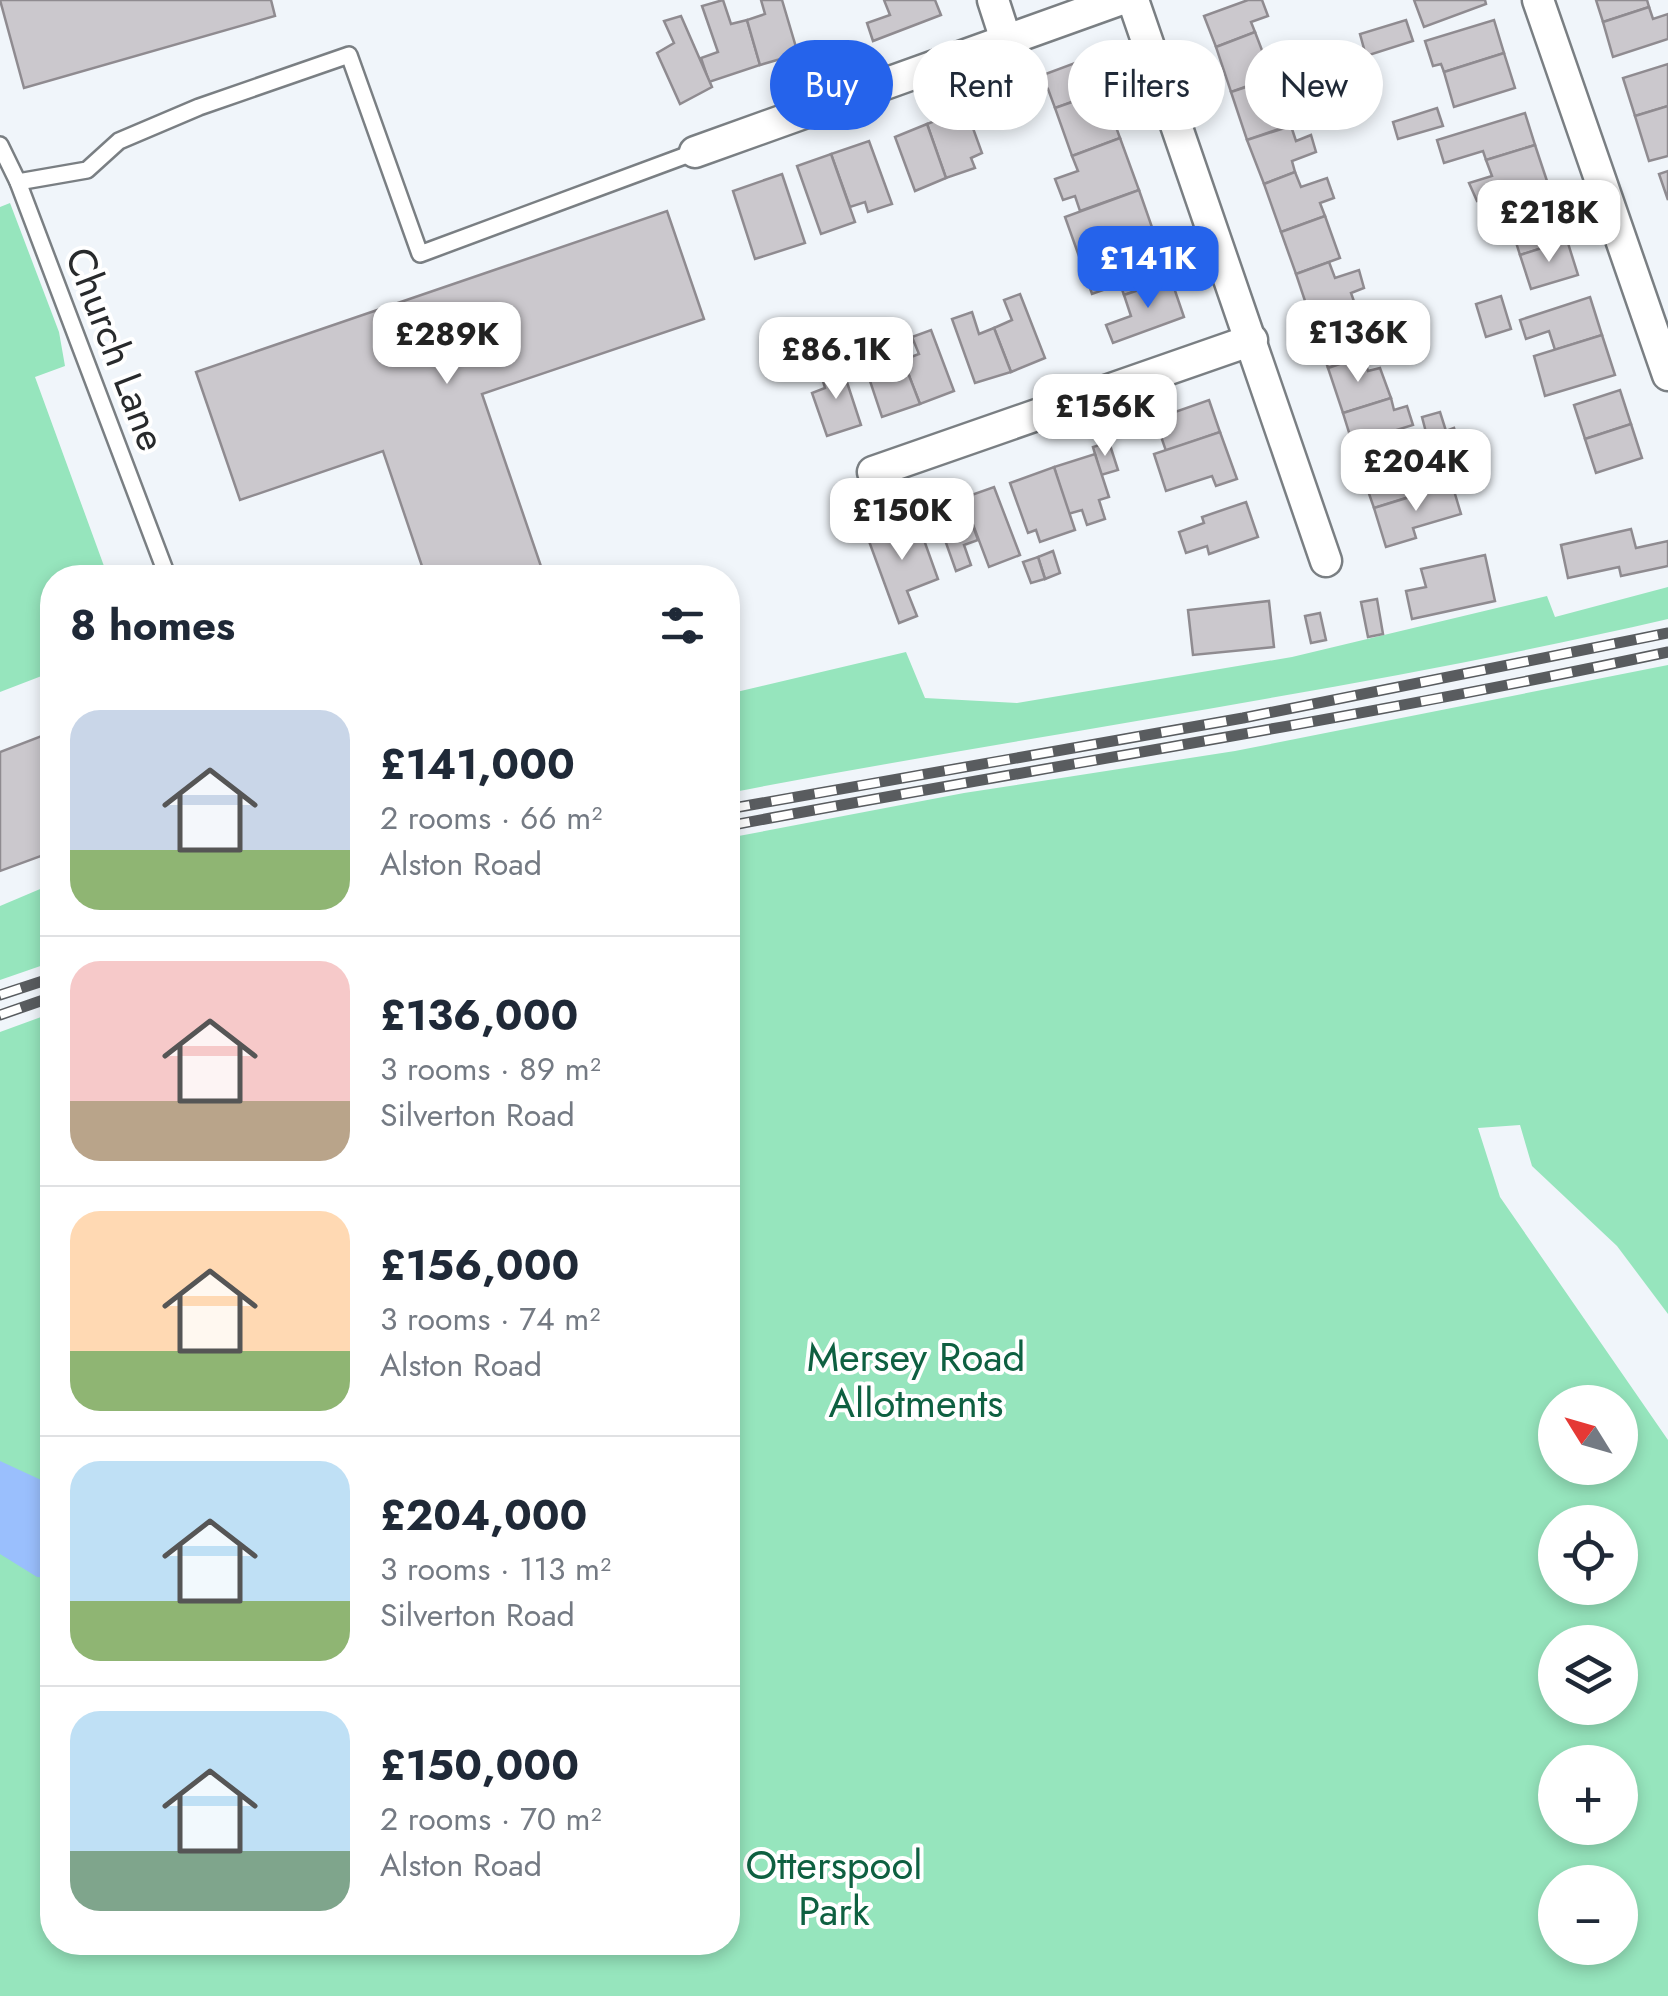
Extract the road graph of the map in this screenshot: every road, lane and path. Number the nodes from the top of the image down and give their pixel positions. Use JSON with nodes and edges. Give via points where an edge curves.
{"nodes":[{"id":1,"x":993,"y":0,"type":"edge"},
{"id":2,"x":1119,"y":0,"type":"edge"},
{"id":3,"x":1133,"y":0,"type":"edge"},
{"id":4,"x":1538,"y":0,"type":"edge"},
{"id":5,"x":1006,"y":40,"type":"joint"},
{"id":6,"x":913,"y":73,"type":"edge"},
{"id":7,"x":0,"y":145,"type":"edge"},
{"id":8,"x":695,"y":152,"type":"joint"},
{"id":9,"x":18,"y":182,"type":"junction"},
{"id":10,"x":1252,"y":340,"type":"junction"},
{"id":11,"x":1668,"y":374,"type":"edge"},
{"id":12,"x":873,"y":472,"type":"dead end"},
{"id":13,"x":1326,"y":560,"type":"dead end"},
{"id":14,"x":163,"y":565,"type":"edge"}],
"edges":[{"from":1,"to":5,"type":"street"},
{"from":2,"to":5,"type":"street"},
{"from":3,"to":10,"type":"street"},
{"from":4,"to":11,"type":"street"},
{"from":6,"to":8,"type":"street"},
{"from":7,"to":9,"type":"lane","name":"Church Lane"},
{"from":8,"to":9,"type":"lane","via":[[420,254],[349,56],[118,140],[87,170]]},
{"from":9,"to":14,"type":"lane","name":"Church Lane"},
{"from":10,"to":12,"type":"street"},
{"from":10,"to":13,"type":"street"}]}
